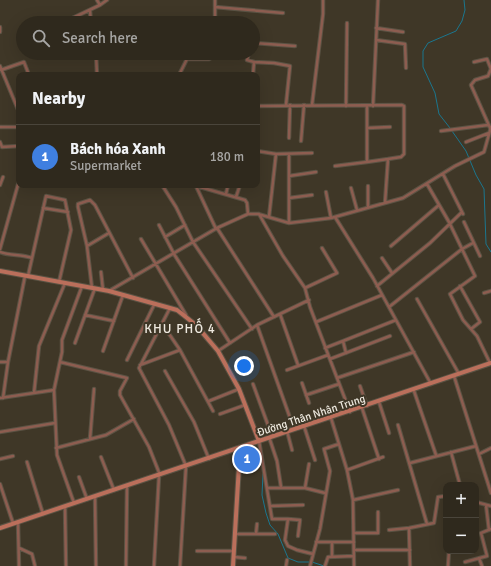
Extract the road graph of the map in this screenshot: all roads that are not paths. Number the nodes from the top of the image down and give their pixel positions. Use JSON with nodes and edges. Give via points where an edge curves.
{"nodes":[{"id":1,"x":97,"y":0,"type":"edge"},
{"id":2,"x":107,"y":0,"type":"edge"},
{"id":3,"x":215,"y":0,"type":"edge"},
{"id":4,"x":323,"y":0,"type":"edge"},
{"id":5,"x":378,"y":0,"type":"edge"},
{"id":6,"x":100,"y":5,"type":"junction"},
{"id":7,"x":214,"y":7,"type":"junction"},
{"id":8,"x":90,"y":11,"type":"junction"},
{"id":9,"x":283,"y":13,"type":"dead end"},
{"id":10,"x":78,"y":16,"type":"edge"},
{"id":11,"x":90,"y":16,"type":"edge"},
{"id":12,"x":215,"y":16,"type":"edge"},
{"id":13,"x":347,"y":24,"type":"dead end"},
{"id":14,"x":0,"y":27,"type":"edge"},
{"id":15,"x":376,"y":28,"type":"junction"},
{"id":16,"x":0,"y":32,"type":"edge"},
{"id":17,"x":403,"y":32,"type":"dead end"},
{"id":18,"x":376,"y":40,"type":"junction"},
{"id":19,"x":260,"y":44,"type":"edge"},
{"id":20,"x":295,"y":46,"type":"dead end"},
{"id":21,"x":96,"y":60,"type":"edge"},
{"id":22,"x":186,"y":60,"type":"edge"},
{"id":23,"x":247,"y":60,"type":"edge"},
{"id":24,"x":254,"y":62,"type":"junction"},
{"id":25,"x":474,"y":62,"type":"dead end"},
{"id":26,"x":0,"y":68,"type":"edge"},
{"id":27,"x":406,"y":68,"type":"dead end"},
{"id":28,"x":28,"y":72,"type":"edge"},
{"id":29,"x":97,"y":72,"type":"edge"},
{"id":30,"x":180,"y":72,"type":"edge"},
{"id":31,"x":252,"y":72,"type":"edge"},
{"id":32,"x":16,"y":105,"type":"edge"},
{"id":33,"x":286,"y":105,"type":"junction"},
{"id":34,"x":290,"y":105,"type":"junction"},
{"id":35,"x":304,"y":105,"type":"junction"},
{"id":36,"x":312,"y":105,"type":"junction"},
{"id":37,"x":260,"y":106,"type":"edge"},
{"id":38,"x":346,"y":106,"type":"junction"},
{"id":39,"x":367,"y":106,"type":"junction"},
{"id":40,"x":373,"y":106,"type":"junction"},
{"id":41,"x":488,"y":125,"type":"junction"},
{"id":42,"x":0,"y":126,"type":"edge"},
{"id":43,"x":16,"y":127,"type":"edge"},
{"id":44,"x":390,"y":127,"type":"dead end"},
{"id":45,"x":367,"y":128,"type":"junction"},
{"id":46,"x":491,"y":129,"type":"edge"},
{"id":47,"x":441,"y":131,"type":"dead end"},
{"id":48,"x":489,"y":133,"type":"junction"},
{"id":49,"x":289,"y":138,"type":"dead end"},
{"id":50,"x":301,"y":141,"type":"dead end"},
{"id":51,"x":0,"y":142,"type":"edge"},
{"id":52,"x":466,"y":142,"type":"dead end"},
{"id":53,"x":16,"y":146,"type":"edge"},
{"id":54,"x":260,"y":151,"type":"edge"},
{"id":55,"x":312,"y":153,"type":"dead end"},
{"id":56,"x":276,"y":154,"type":"junction"},
{"id":57,"x":289,"y":155,"type":"junction"},
{"id":58,"x":388,"y":159,"type":"junction"},
{"id":59,"x":367,"y":162,"type":"junction"},
{"id":60,"x":335,"y":166,"type":"dead end"},
{"id":61,"x":316,"y":172,"type":"dead end"},
{"id":62,"x":442,"y":174,"type":"junction"},
{"id":63,"x":289,"y":176,"type":"junction"},
{"id":64,"x":3,"y":177,"type":"dead end"},
{"id":65,"x":426,"y":184,"type":"junction"},
{"id":66,"x":0,"y":185,"type":"edge"},
{"id":67,"x":368,"y":186,"type":"dead end"},
{"id":68,"x":17,"y":188,"type":"edge"},
{"id":69,"x":164,"y":188,"type":"edge"},
{"id":70,"x":196,"y":188,"type":"edge"},
{"id":71,"x":205,"y":188,"type":"edge"},
{"id":72,"x":227,"y":188,"type":"edge"},
{"id":73,"x":239,"y":188,"type":"edge"},
{"id":74,"x":351,"y":188,"type":"dead end"},
{"id":75,"x":326,"y":192,"type":"dead end"},
{"id":76,"x":226,"y":194,"type":"junction"},
{"id":77,"x":312,"y":194,"type":"dead end"},
{"id":78,"x":236,"y":197,"type":"junction"},
{"id":79,"x":289,"y":198,"type":"junction"},
{"id":80,"x":385,"y":204,"type":"junction"},
{"id":81,"x":439,"y":205,"type":"junction"},
{"id":82,"x":368,"y":207,"type":"junction"},
{"id":83,"x":43,"y":208,"type":"junction"},
{"id":84,"x":357,"y":210,"type":"junction"},
{"id":85,"x":68,"y":212,"type":"junction"},
{"id":86,"x":248,"y":214,"type":"junction"},
{"id":87,"x":258,"y":214,"type":"junction"},
{"id":88,"x":268,"y":217,"type":"junction"},
{"id":89,"x":333,"y":217,"type":"junction"},
{"id":90,"x":464,"y":222,"type":"dead end"},
{"id":91,"x":289,"y":223,"type":"junction"},
{"id":92,"x":450,"y":223,"type":"junction"},
{"id":93,"x":159,"y":225,"type":"dead end"},
{"id":94,"x":185,"y":225,"type":"junction"},
{"id":95,"x":216,"y":229,"type":"junction"},
{"id":96,"x":109,"y":233,"type":"junction"},
{"id":97,"x":165,"y":237,"type":"junction"},
{"id":98,"x":141,"y":239,"type":"dead end"},
{"id":99,"x":193,"y":242,"type":"junction"},
{"id":100,"x":473,"y":243,"type":"junction"},
{"id":101,"x":87,"y":246,"type":"junction"},
{"id":102,"x":391,"y":246,"type":"dead end"},
{"id":103,"x":322,"y":248,"type":"dead end"},
{"id":104,"x":0,"y":249,"type":"edge"},
{"id":105,"x":462,"y":249,"type":"junction"},
{"id":106,"x":0,"y":252,"type":"edge"},
{"id":107,"x":174,"y":254,"type":"junction"},
{"id":108,"x":480,"y":256,"type":"dead end"},
{"id":109,"x":32,"y":258,"type":"junction"},
{"id":110,"x":382,"y":258,"type":"dead end"},
{"id":111,"x":155,"y":265,"type":"junction"},
{"id":112,"x":0,"y":271,"type":"edge"},
{"id":113,"x":101,"y":272,"type":"dead end"},
{"id":114,"x":392,"y":273,"type":"junction"},
{"id":115,"x":26,"y":276,"type":"junction"},
{"id":116,"x":133,"y":278,"type":"junction"},
{"id":117,"x":58,"y":282,"type":"junction"},
{"id":118,"x":64,"y":283,"type":"junction"},
{"id":119,"x":82,"y":286,"type":"junction"},
{"id":120,"x":377,"y":286,"type":"junction"},
{"id":121,"x":460,"y":286,"type":"junction"},
{"id":122,"x":93,"y":288,"type":"junction"},
{"id":123,"x":305,"y":288,"type":"junction"},
{"id":124,"x":103,"y":290,"type":"junction"},
{"id":125,"x":491,"y":290,"type":"edge"},
{"id":126,"x":109,"y":291,"type":"junction"},
{"id":127,"x":484,"y":293,"type":"dead end"},
{"id":128,"x":124,"y":295,"type":"junction"},
{"id":129,"x":382,"y":296,"type":"junction"},
{"id":130,"x":418,"y":299,"type":"dead end"},
{"id":131,"x":308,"y":300,"type":"junction"},
{"id":132,"x":155,"y":303,"type":"junction"},
{"id":133,"x":389,"y":306,"type":"junction"},
{"id":134,"x":170,"y":307,"type":"junction"},
{"id":135,"x":85,"y":314,"type":"junction"},
{"id":136,"x":280,"y":314,"type":"junction"},
{"id":137,"x":186,"y":316,"type":"junction"},
{"id":138,"x":274,"y":317,"type":"junction"},
{"id":139,"x":396,"y":320,"type":"junction"},
{"id":140,"x":114,"y":321,"type":"junction"},
{"id":141,"x":316,"y":322,"type":"junction"},
{"id":142,"x":163,"y":325,"type":"junction"},
{"id":143,"x":257,"y":325,"type":"junction"},
{"id":144,"x":252,"y":329,"type":"junction"},
{"id":145,"x":471,"y":329,"type":"junction"},
{"id":146,"x":390,"y":336,"type":"dead end"},
{"id":147,"x":343,"y":341,"type":"junction"},
{"id":148,"x":75,"y":343,"type":"dead end"},
{"id":149,"x":230,"y":343,"type":"junction"},
{"id":150,"x":325,"y":348,"type":"junction"},
{"id":151,"x":180,"y":350,"type":"junction"},
{"id":152,"x":103,"y":351,"type":"dead end"},
{"id":153,"x":218,"y":351,"type":"junction"},
{"id":154,"x":414,"y":352,"type":"junction"},
{"id":155,"x":346,"y":353,"type":"junction"},
{"id":156,"x":328,"y":355,"type":"junction"},
{"id":157,"x":330,"y":359,"type":"junction"},
{"id":158,"x":127,"y":360,"type":"dead end"},
{"id":159,"x":0,"y":362,"type":"edge"},
{"id":160,"x":8,"y":362,"type":"junction"},
{"id":161,"x":60,"y":362,"type":"junction"},
{"id":162,"x":490,"y":364,"type":"edge"},
{"id":163,"x":140,"y":365,"type":"junction"},
{"id":164,"x":298,"y":365,"type":"junction"},
{"id":165,"x":287,"y":370,"type":"dead end"},
{"id":166,"x":165,"y":371,"type":"dead end"},
{"id":167,"x":459,"y":375,"type":"junction"},
{"id":168,"x":454,"y":376,"type":"junction"},
{"id":169,"x":337,"y":378,"type":"junction"},
{"id":170,"x":302,"y":383,"type":"dead end"},
{"id":171,"x":253,"y":384,"type":"dead end"},
{"id":172,"x":339,"y":384,"type":"junction"},
{"id":173,"x":431,"y":384,"type":"junction"},
{"id":174,"x":360,"y":386,"type":"dead end"},
{"id":175,"x":94,"y":389,"type":"dead end"},
{"id":176,"x":239,"y":389,"type":"junction"},
{"id":177,"x":54,"y":390,"type":"junction"},
{"id":178,"x":414,"y":391,"type":"junction"},
{"id":179,"x":34,"y":393,"type":"junction"},
{"id":180,"x":306,"y":395,"type":"junction"},
{"id":181,"x":1,"y":398,"type":"edge"},
{"id":182,"x":209,"y":401,"type":"junction"},
{"id":183,"x":379,"y":402,"type":"junction"},
{"id":184,"x":309,"y":403,"type":"dead end"},
{"id":185,"x":245,"y":405,"type":"junction"},
{"id":186,"x":367,"y":406,"type":"junction"},
{"id":187,"x":362,"y":408,"type":"junction"},
{"id":188,"x":213,"y":411,"type":"dead end"},
{"id":189,"x":350,"y":412,"type":"junction"},
{"id":190,"x":220,"y":414,"type":"dead end"},
{"id":191,"x":331,"y":418,"type":"junction"},
{"id":192,"x":134,"y":419,"type":"junction"},
{"id":193,"x":55,"y":423,"type":"junction"},
{"id":194,"x":398,"y":425,"type":"dead end"},
{"id":195,"x":304,"y":426,"type":"junction"},
{"id":196,"x":294,"y":429,"type":"junction"},
{"id":197,"x":0,"y":432,"type":"edge"},
{"id":198,"x":287,"y":432,"type":"junction"},
{"id":199,"x":389,"y":433,"type":"dead end"},
{"id":200,"x":271,"y":437,"type":"junction"},
{"id":201,"x":90,"y":439,"type":"junction"},
{"id":202,"x":259,"y":441,"type":"junction"},
{"id":203,"x":339,"y":444,"type":"junction"},
{"id":204,"x":476,"y":446,"type":"junction"},
{"id":205,"x":56,"y":448,"type":"junction"},
{"id":206,"x":491,"y":448,"type":"edge"},
{"id":207,"x":240,"y":449,"type":"junction"},
{"id":208,"x":292,"y":450,"type":"dead end"},
{"id":209,"x":451,"y":452,"type":"junction"},
{"id":210,"x":478,"y":454,"type":"junction"},
{"id":211,"x":436,"y":455,"type":"junction"},
{"id":212,"x":13,"y":456,"type":"dead end"},
{"id":213,"x":101,"y":457,"type":"dead end"},
{"id":214,"x":0,"y":458,"type":"edge"},
{"id":215,"x":383,"y":458,"type":"dead end"},
{"id":216,"x":209,"y":459,"type":"junction"},
{"id":217,"x":378,"y":459,"type":"junction"},
{"id":218,"x":315,"y":460,"type":"dead end"},
{"id":219,"x":26,"y":462,"type":"dead end"},
{"id":220,"x":410,"y":463,"type":"junction"},
{"id":221,"x":309,"y":464,"type":"dead end"},
{"id":222,"x":186,"y":466,"type":"junction"},
{"id":223,"x":347,"y":470,"type":"junction"},
{"id":224,"x":160,"y":475,"type":"junction"},
{"id":225,"x":79,"y":477,"type":"dead end"},
{"id":226,"x":459,"y":482,"type":"edge"},
{"id":227,"x":0,"y":485,"type":"edge"},
{"id":228,"x":127,"y":486,"type":"junction"},
{"id":229,"x":281,"y":487,"type":"junction"},
{"id":230,"x":268,"y":488,"type":"junction"},
{"id":231,"x":305,"y":488,"type":"junction"},
{"id":232,"x":398,"y":490,"type":"dead end"},
{"id":233,"x":114,"y":491,"type":"junction"},
{"id":234,"x":325,"y":493,"type":"junction"},
{"id":235,"x":491,"y":493,"type":"edge"},
{"id":236,"x":443,"y":496,"type":"edge"},
{"id":237,"x":95,"y":497,"type":"junction"},
{"id":238,"x":88,"y":499,"type":"junction"},
{"id":239,"x":353,"y":500,"type":"junction"},
{"id":240,"x":479,"y":503,"type":"edge"},
{"id":241,"x":74,"y":504,"type":"junction"},
{"id":242,"x":302,"y":505,"type":"dead end"},
{"id":243,"x":486,"y":505,"type":"junction"},
{"id":244,"x":270,"y":506,"type":"junction"},
{"id":245,"x":491,"y":506,"type":"edge"},
{"id":246,"x":65,"y":507,"type":"junction"},
{"id":247,"x":378,"y":512,"type":"dead end"},
{"id":248,"x":43,"y":514,"type":"junction"},
{"id":249,"x":288,"y":520,"type":"junction"},
{"id":250,"x":18,"y":522,"type":"junction"},
{"id":251,"x":13,"y":524,"type":"junction"},
{"id":252,"x":257,"y":524,"type":"dead end"},
{"id":253,"x":427,"y":524,"type":"junction"},
{"id":254,"x":0,"y":528,"type":"edge"},
{"id":255,"x":409,"y":528,"type":"junction"},
{"id":256,"x":490,"y":529,"type":"edge"},
{"id":257,"x":389,"y":530,"type":"dead end"},
{"id":258,"x":354,"y":533,"type":"junction"},
{"id":259,"x":235,"y":534,"type":"junction"},
{"id":260,"x":256,"y":534,"type":"junction"},
{"id":261,"x":275,"y":534,"type":"dead end"},
{"id":262,"x":298,"y":536,"type":"dead end"},
{"id":263,"x":316,"y":542,"type":"junction"},
{"id":264,"x":332,"y":542,"type":"junction"},
{"id":265,"x":354,"y":542,"type":"junction"},
{"id":266,"x":18,"y":548,"type":"junction"},
{"id":267,"x":354,"y":550,"type":"junction"},
{"id":268,"x":410,"y":550,"type":"junction"},
{"id":269,"x":197,"y":551,"type":"dead end"},
{"id":270,"x":234,"y":551,"type":"junction"},
{"id":271,"x":313,"y":554,"type":"junction"},
{"id":272,"x":449,"y":554,"type":"edge"},
{"id":273,"x":354,"y":556,"type":"junction"},
{"id":274,"x":234,"y":557,"type":"junction"},
{"id":275,"x":332,"y":557,"type":"junction"},
{"id":276,"x":245,"y":558,"type":"dead end"},
{"id":277,"x":480,"y":558,"type":"junction"},
{"id":278,"x":287,"y":560,"type":"dead end"},
{"id":279,"x":465,"y":562,"type":"dead end"},
{"id":280,"x":310,"y":565,"type":"edge"},
{"id":281,"x":326,"y":565,"type":"edge"},
{"id":282,"x":19,"y":566,"type":"edge"},
{"id":283,"x":34,"y":566,"type":"edge"},
{"id":284,"x":66,"y":566,"type":"edge"},
{"id":285,"x":96,"y":566,"type":"edge"},
{"id":286,"x":126,"y":566,"type":"edge"},
{"id":287,"x":154,"y":566,"type":"edge"},
{"id":288,"x":180,"y":566,"type":"edge"},
{"id":289,"x":233,"y":566,"type":"edge"},
{"id":290,"x":286,"y":566,"type":"edge"},
{"id":291,"x":354,"y":566,"type":"edge"},
{"id":292,"x":410,"y":566,"type":"edge"},
{"id":293,"x":448,"y":566,"type":"edge"},
{"id":294,"x":482,"y":566,"type":"edge"}],
"edges":[{"from":1,"to":6,"type":"street"},
{"from":2,"to":6,"type":"street"},
{"from":3,"to":7,"type":"street"},
{"from":4,"to":36,"type":"street"},
{"from":5,"to":15,"type":"street"},
{"from":6,"to":8,"type":"street"},
{"from":7,"to":9,"type":"street"},
{"from":7,"to":12,"type":"street"},
{"from":8,"to":10,"type":"street"},
{"from":8,"to":11,"type":"street"},
{"from":13,"to":38,"type":"street"},
{"from":14,"to":16,"type":"street"},
{"from":15,"to":17,"type":"street"},
{"from":15,"to":18,"type":"street"},
{"from":18,"to":27,"type":"street","via":[[405,44]]},
{"from":18,"to":40,"type":"street"},
{"from":19,"to":20,"type":"street"},
{"from":21,"to":29,"type":"street"},
{"from":22,"to":30,"type":"street"},
{"from":23,"to":24,"type":"street"},
{"from":24,"to":31,"type":"street"},
{"from":24,"to":33,"type":"street","via":[[290,66]]},
{"from":25,"to":41,"type":"street","via":[[487,59],[491,69],[488,76],[475,80],[471,85]]},
{"from":26,"to":28,"type":"street","via":[[24,62]]},
{"from":26,"to":32,"type":"street"},
{"from":33,"to":34,"type":"street"},
{"from":33,"to":37,"type":"street"},
{"from":34,"to":35,"type":"street"},
{"from":34,"to":49,"type":"street"},
{"from":35,"to":36,"type":"street"},
{"from":35,"to":50,"type":"street"},
{"from":36,"to":38,"type":"street"},
{"from":38,"to":39,"type":"street"},
{"from":39,"to":40,"type":"street"},
{"from":39,"to":45,"type":"street"},
{"from":40,"to":58,"type":"street","via":[[404,106],[404,154]]},
{"from":41,"to":46,"type":"street"},
{"from":41,"to":47,"type":"street"},
{"from":42,"to":43,"type":"street"},
{"from":44,"to":45,"type":"street"},
{"from":45,"to":59,"type":"street"},
{"from":46,"to":48,"type":"street"},
{"from":48,"to":52,"type":"street"},
{"from":48,"to":62,"type":"street","via":[[485,150]]},
{"from":51,"to":53,"type":"street","via":[[2,147]]},
{"from":54,"to":56,"type":"street"},
{"from":55,"to":57,"type":"street"},
{"from":56,"to":57,"type":"street"},
{"from":56,"to":88,"type":"street"},
{"from":57,"to":63,"type":"street"},
{"from":58,"to":59,"type":"street"},
{"from":58,"to":80,"type":"street"},
{"from":59,"to":60,"type":"street"},
{"from":61,"to":63,"type":"street"},
{"from":62,"to":65,"type":"street"},
{"from":62,"to":92,"type":"street","via":[[463,213]]},
{"from":63,"to":79,"type":"street"},
{"from":64,"to":66,"type":"street"},
{"from":65,"to":80,"type":"street","via":[[403,198]]},
{"from":65,"to":81,"type":"street"},
{"from":67,"to":82,"type":"street"},
{"from":68,"to":104,"type":"street"},
{"from":69,"to":94,"type":"street"},
{"from":70,"to":95,"type":"street"},
{"from":71,"to":76,"type":"street"},
{"from":72,"to":76,"type":"street"},
{"from":73,"to":78,"type":"street"},
{"from":74,"to":84,"type":"street"},
{"from":75,"to":89,"type":"street"},
{"from":76,"to":78,"type":"street"},
{"from":77,"to":79,"type":"street"},
{"from":78,"to":86,"type":"street","via":[[246,201]]},
{"from":79,"to":91,"type":"street"},
{"from":80,"to":82,"type":"street"},
{"from":81,"to":92,"type":"street"},
{"from":81,"to":102,"type":"street"},
{"from":82,"to":84,"type":"street"},
{"from":83,"to":85,"type":"street"},
{"from":83,"to":85,"type":"street","via":[[46,196],[49,195],[63,198]]},
{"from":83,"to":109,"type":"street"},
{"from":84,"to":89,"type":"street"},
{"from":85,"to":117,"type":"street","via":[[71,230]]},
{"from":86,"to":87,"type":"street"},
{"from":86,"to":95,"type":"street"},
{"from":87,"to":88,"type":"street"},
{"from":87,"to":123,"type":"street"},
{"from":88,"to":91,"type":"street"},
{"from":89,"to":91,"type":"street","via":[[299,224]]},
{"from":89,"to":120,"type":"street"},
{"from":90,"to":100,"type":"street"},
{"from":92,"to":105,"type":"street"},
{"from":92,"to":114,"type":"street"},
{"from":93,"to":97,"type":"street"},
{"from":94,"to":97,"type":"street"},
{"from":94,"to":99,"type":"street"},
{"from":95,"to":99,"type":"street"},
{"from":95,"to":138,"type":"street"},
{"from":96,"to":101,"type":"street"},
{"from":96,"to":101,"type":"street","via":[[92,200],[78,204]]},
{"from":96,"to":116,"type":"street"},
{"from":97,"to":107,"type":"street"},
{"from":98,"to":111,"type":"street"},
{"from":99,"to":107,"type":"street"},
{"from":99,"to":144,"type":"street"},
{"from":100,"to":105,"type":"street"},
{"from":100,"to":108,"type":"street"},
{"from":101,"to":122,"type":"street"},
{"from":103,"to":123,"type":"street","via":[[337,273]]},
{"from":105,"to":121,"type":"street","via":[[475,275]]},
{"from":105,"to":133,"type":"street"},
{"from":106,"to":109,"type":"street"},
{"from":107,"to":111,"type":"street"},
{"from":107,"to":149,"type":"street"},
{"from":109,"to":115,"type":"street"},
{"from":110,"to":114,"type":"street"},
{"from":111,"to":116,"type":"street"},
{"from":111,"to":137,"type":"street"},
{"from":112,"to":115,"type":"street"},
{"from":113,"to":124,"type":"street"},
{"from":114,"to":120,"type":"street"},
{"from":115,"to":117,"type":"street"},
{"from":115,"to":160,"type":"street"},
{"from":116,"to":126,"type":"street"},
{"from":117,"to":118,"type":"street"},
{"from":118,"to":119,"type":"street"},
{"from":118,"to":179,"type":"street","via":[[39,346]]},
{"from":119,"to":122,"type":"street"},
{"from":119,"to":161,"type":"street","via":[[62,340]]},
{"from":120,"to":129,"type":"street"},
{"from":121,"to":145,"type":"street","via":[[480,322]]},
{"from":121,"to":145,"type":"street","via":[[450,294],[462,320]]},
{"from":122,"to":124,"type":"street"},
{"from":122,"to":135,"type":"street"},
{"from":123,"to":131,"type":"street"},
{"from":124,"to":126,"type":"street"},
{"from":125,"to":127,"type":"street"},
{"from":126,"to":128,"type":"street"},
{"from":128,"to":132,"type":"street"},
{"from":128,"to":140,"type":"street"},
{"from":129,"to":133,"type":"street"},
{"from":129,"to":141,"type":"street"},
{"from":130,"to":167,"type":"street"},
{"from":131,"to":136,"type":"street"},
{"from":131,"to":141,"type":"street"},
{"from":132,"to":134,"type":"street"},
{"from":132,"to":158,"type":"street"},
{"from":133,"to":139,"type":"street"},
{"from":134,"to":137,"type":"street"},
{"from":134,"to":142,"type":"street"},
{"from":135,"to":140,"type":"street"},
{"from":135,"to":148,"type":"street"},
{"from":136,"to":138,"type":"street"},
{"from":136,"to":164,"type":"street"},
{"from":137,"to":153,"type":"street"},
{"from":138,"to":143,"type":"street"},
{"from":139,"to":147,"type":"street"},
{"from":139,"to":154,"type":"street"},
{"from":140,"to":152,"type":"street"},
{"from":141,"to":150,"type":"street"},
{"from":142,"to":151,"type":"street"},
{"from":142,"to":163,"type":"street"},
{"from":143,"to":144,"type":"street"},
{"from":143,"to":196,"type":"street"},
{"from":144,"to":149,"type":"street"},
{"from":145,"to":162,"type":"street"},
{"from":146,"to":155,"type":"street"},
{"from":147,"to":150,"type":"street"},
{"from":147,"to":155,"type":"street"},
{"from":149,"to":153,"type":"street"},
{"from":150,"to":156,"type":"street"},
{"from":151,"to":163,"type":"street"},
{"from":151,"to":182,"type":"street"},
{"from":153,"to":176,"type":"street"},
{"from":154,"to":169,"type":"street"},
{"from":154,"to":173,"type":"street"},
{"from":155,"to":157,"type":"street"},
{"from":156,"to":157,"type":"street"},
{"from":156,"to":164,"type":"street"},
{"from":157,"to":169,"type":"street"},
{"from":159,"to":160,"type":"street"},
{"from":160,"to":181,"type":"street"},
{"from":161,"to":177,"type":"street"},
{"from":161,"to":192,"type":"street","via":[[127,377],[120,395]]},
{"from":162,"to":167,"type":"street","name":"Đường Thân Nhân Trung"},
{"from":163,"to":222,"type":"street","via":[[139,371],[169,425]]},
{"from":164,"to":165,"type":"street"},
{"from":166,"to":216,"type":"street","via":[[194,422]]},
{"from":167,"to":168,"type":"street","name":"Đường Thân Nhân Trung"},
{"from":168,"to":173,"type":"street","name":"Đường Thân Nhân Trung"},
{"from":168,"to":204,"type":"street"},
{"from":169,"to":172,"type":"street"},
{"from":170,"to":180,"type":"street"},
{"from":171,"to":200,"type":"street"},
{"from":172,"to":180,"type":"street"},
{"from":172,"to":189,"type":"street"},
{"from":173,"to":178,"type":"street","name":"Đường Thân Nhân Trung"},
{"from":174,"to":186,"type":"street"},
{"from":175,"to":201,"type":"street"},
{"from":176,"to":182,"type":"street"},
{"from":176,"to":185,"type":"street"},
{"from":177,"to":179,"type":"street"},
{"from":177,"to":193,"type":"street"},
{"from":178,"to":183,"type":"street","name":"Đường Thân Nhân Trung"},
{"from":178,"to":211,"type":"street"},
{"from":179,"to":181,"type":"street"},
{"from":180,"to":184,"type":"street"},
{"from":182,"to":188,"type":"street"},
{"from":183,"to":186,"type":"street","name":"Đường Thân Nhân Trung"},
{"from":183,"to":199,"type":"street"},
{"from":185,"to":190,"type":"street"},
{"from":185,"to":202,"type":"street"},
{"from":186,"to":187,"type":"street","name":"Đường Thân Nhân Trung"},
{"from":187,"to":189,"type":"street","name":"Đường Thân Nhân Trung"},
{"from":187,"to":217,"type":"street"},
{"from":189,"to":191,"type":"street","name":"Đường Thân Nhân Trung"},
{"from":191,"to":195,"type":"street","name":"Đường Thân Nhân Trung"},
{"from":191,"to":203,"type":"street"},
{"from":192,"to":201,"type":"street","via":[[106,435]]},
{"from":192,"to":224,"type":"street"},
{"from":193,"to":197,"type":"street"},
{"from":193,"to":205,"type":"street"},
{"from":194,"to":220,"type":"street"},
{"from":195,"to":196,"type":"street","name":"Đường Thân Nhân Trung"},
{"from":195,"to":218,"type":"street"},
{"from":196,"to":198,"type":"street","name":"Đường Thân Nhân Trung"},
{"from":198,"to":200,"type":"street","name":"Đường Thân Nhân Trung"},
{"from":198,"to":208,"type":"street"},
{"from":200,"to":202,"type":"street","name":"Đường Thân Nhân Trung"},
{"from":200,"to":229,"type":"street"},
{"from":201,"to":205,"type":"street"},
{"from":202,"to":207,"type":"street","name":"Đường Thân Nhân Trung"},
{"from":202,"to":230,"type":"street"},
{"from":203,"to":223,"type":"street"},
{"from":203,"to":234,"type":"street","via":[[324,449],[330,471]]},
{"from":204,"to":209,"type":"street"},
{"from":204,"to":210,"type":"street"},
{"from":205,"to":241,"type":"street"},
{"from":206,"to":210,"type":"street"},
{"from":207,"to":216,"type":"street","name":"Đường Thân Nhân Trung"},
{"from":207,"to":259,"type":"street"},
{"from":209,"to":211,"type":"street"},
{"from":209,"to":226,"type":"street"},
{"from":210,"to":235,"type":"street"},
{"from":211,"to":220,"type":"street"},
{"from":212,"to":214,"type":"street"},
{"from":213,"to":233,"type":"street"},
{"from":215,"to":217,"type":"street"},
{"from":216,"to":222,"type":"street","name":"Đường Thân Nhân Trung"},
{"from":217,"to":223,"type":"street"},
{"from":219,"to":248,"type":"street"},
{"from":220,"to":253,"type":"street"},
{"from":221,"to":231,"type":"street"},
{"from":222,"to":224,"type":"street","name":"Đường Thân Nhân Trung"},
{"from":222,"to":288,"type":"street"},
{"from":223,"to":239,"type":"street"},
{"from":224,"to":228,"type":"street","name":"Đường Thân Nhân Trung"},
{"from":224,"to":287,"type":"street"},
{"from":225,"to":238,"type":"street"},
{"from":227,"to":251,"type":"street"},
{"from":228,"to":233,"type":"street","name":"Đường Thân Nhân Trung"},
{"from":228,"to":286,"type":"street"},
{"from":229,"to":230,"type":"street"},
{"from":229,"to":231,"type":"street"},
{"from":230,"to":244,"type":"street"},
{"from":231,"to":234,"type":"street"},
{"from":232,"to":239,"type":"street"},
{"from":233,"to":237,"type":"street","name":"Đường Thân Nhân Trung"},
{"from":234,"to":263,"type":"street"},
{"from":236,"to":253,"type":"street","via":[[438,497],[435,522]]},
{"from":237,"to":238,"type":"street","name":"Đường Thân Nhân Trung"},
{"from":237,"to":285,"type":"street"},
{"from":238,"to":241,"type":"street","name":"Đường Thân Nhân Trung"},
{"from":239,"to":258,"type":"street"},
{"from":240,"to":243,"type":"street"},
{"from":241,"to":246,"type":"street","name":"Đường Thân Nhân Trung"},
{"from":242,"to":244,"type":"street"},
{"from":243,"to":245,"type":"street"},
{"from":243,"to":256,"type":"street"},
{"from":244,"to":249,"type":"street","via":[[273,520]]},
{"from":246,"to":248,"type":"street","name":"Đường Thân Nhân Trung"},
{"from":246,"to":284,"type":"street"},
{"from":247,"to":258,"type":"street","via":[[378,533]]},
{"from":248,"to":250,"type":"street","name":"Đường Thân Nhân Trung"},
{"from":249,"to":262,"type":"street","via":[[300,520]]},
{"from":249,"to":271,"type":"street","via":[[286,544]]},
{"from":250,"to":251,"type":"street","name":"Đường Thân Nhân Trung"},
{"from":250,"to":266,"type":"street"},
{"from":251,"to":254,"type":"street","name":"Đường Thân Nhân Trung"},
{"from":252,"to":260,"type":"street"},
{"from":253,"to":255,"type":"street"},
{"from":255,"to":257,"type":"street"},
{"from":255,"to":268,"type":"street"},
{"from":256,"to":277,"type":"street","via":[[481,534],[488,555]]},
{"from":258,"to":265,"type":"street"},
{"from":259,"to":260,"type":"street"},
{"from":259,"to":270,"type":"street"},
{"from":260,"to":261,"type":"street"},
{"from":263,"to":264,"type":"street"},
{"from":263,"to":271,"type":"street"},
{"from":264,"to":265,"type":"street"},
{"from":264,"to":275,"type":"street"},
{"from":265,"to":267,"type":"street"},
{"from":266,"to":282,"type":"street"},
{"from":266,"to":283,"type":"street","via":[[32,554]]},
{"from":267,"to":268,"type":"street"},
{"from":267,"to":273,"type":"street"},
{"from":268,"to":292,"type":"street"},
{"from":269,"to":270,"type":"street"},
{"from":270,"to":274,"type":"street"},
{"from":271,"to":280,"type":"street"},
{"from":272,"to":293,"type":"street"},
{"from":273,"to":275,"type":"street"},
{"from":273,"to":291,"type":"street"},
{"from":274,"to":276,"type":"street"},
{"from":274,"to":289,"type":"street"},
{"from":275,"to":281,"type":"street","via":[[327,558]]},
{"from":277,"to":279,"type":"street"},
{"from":277,"to":294,"type":"street"},
{"from":278,"to":290,"type":"street"}]}
